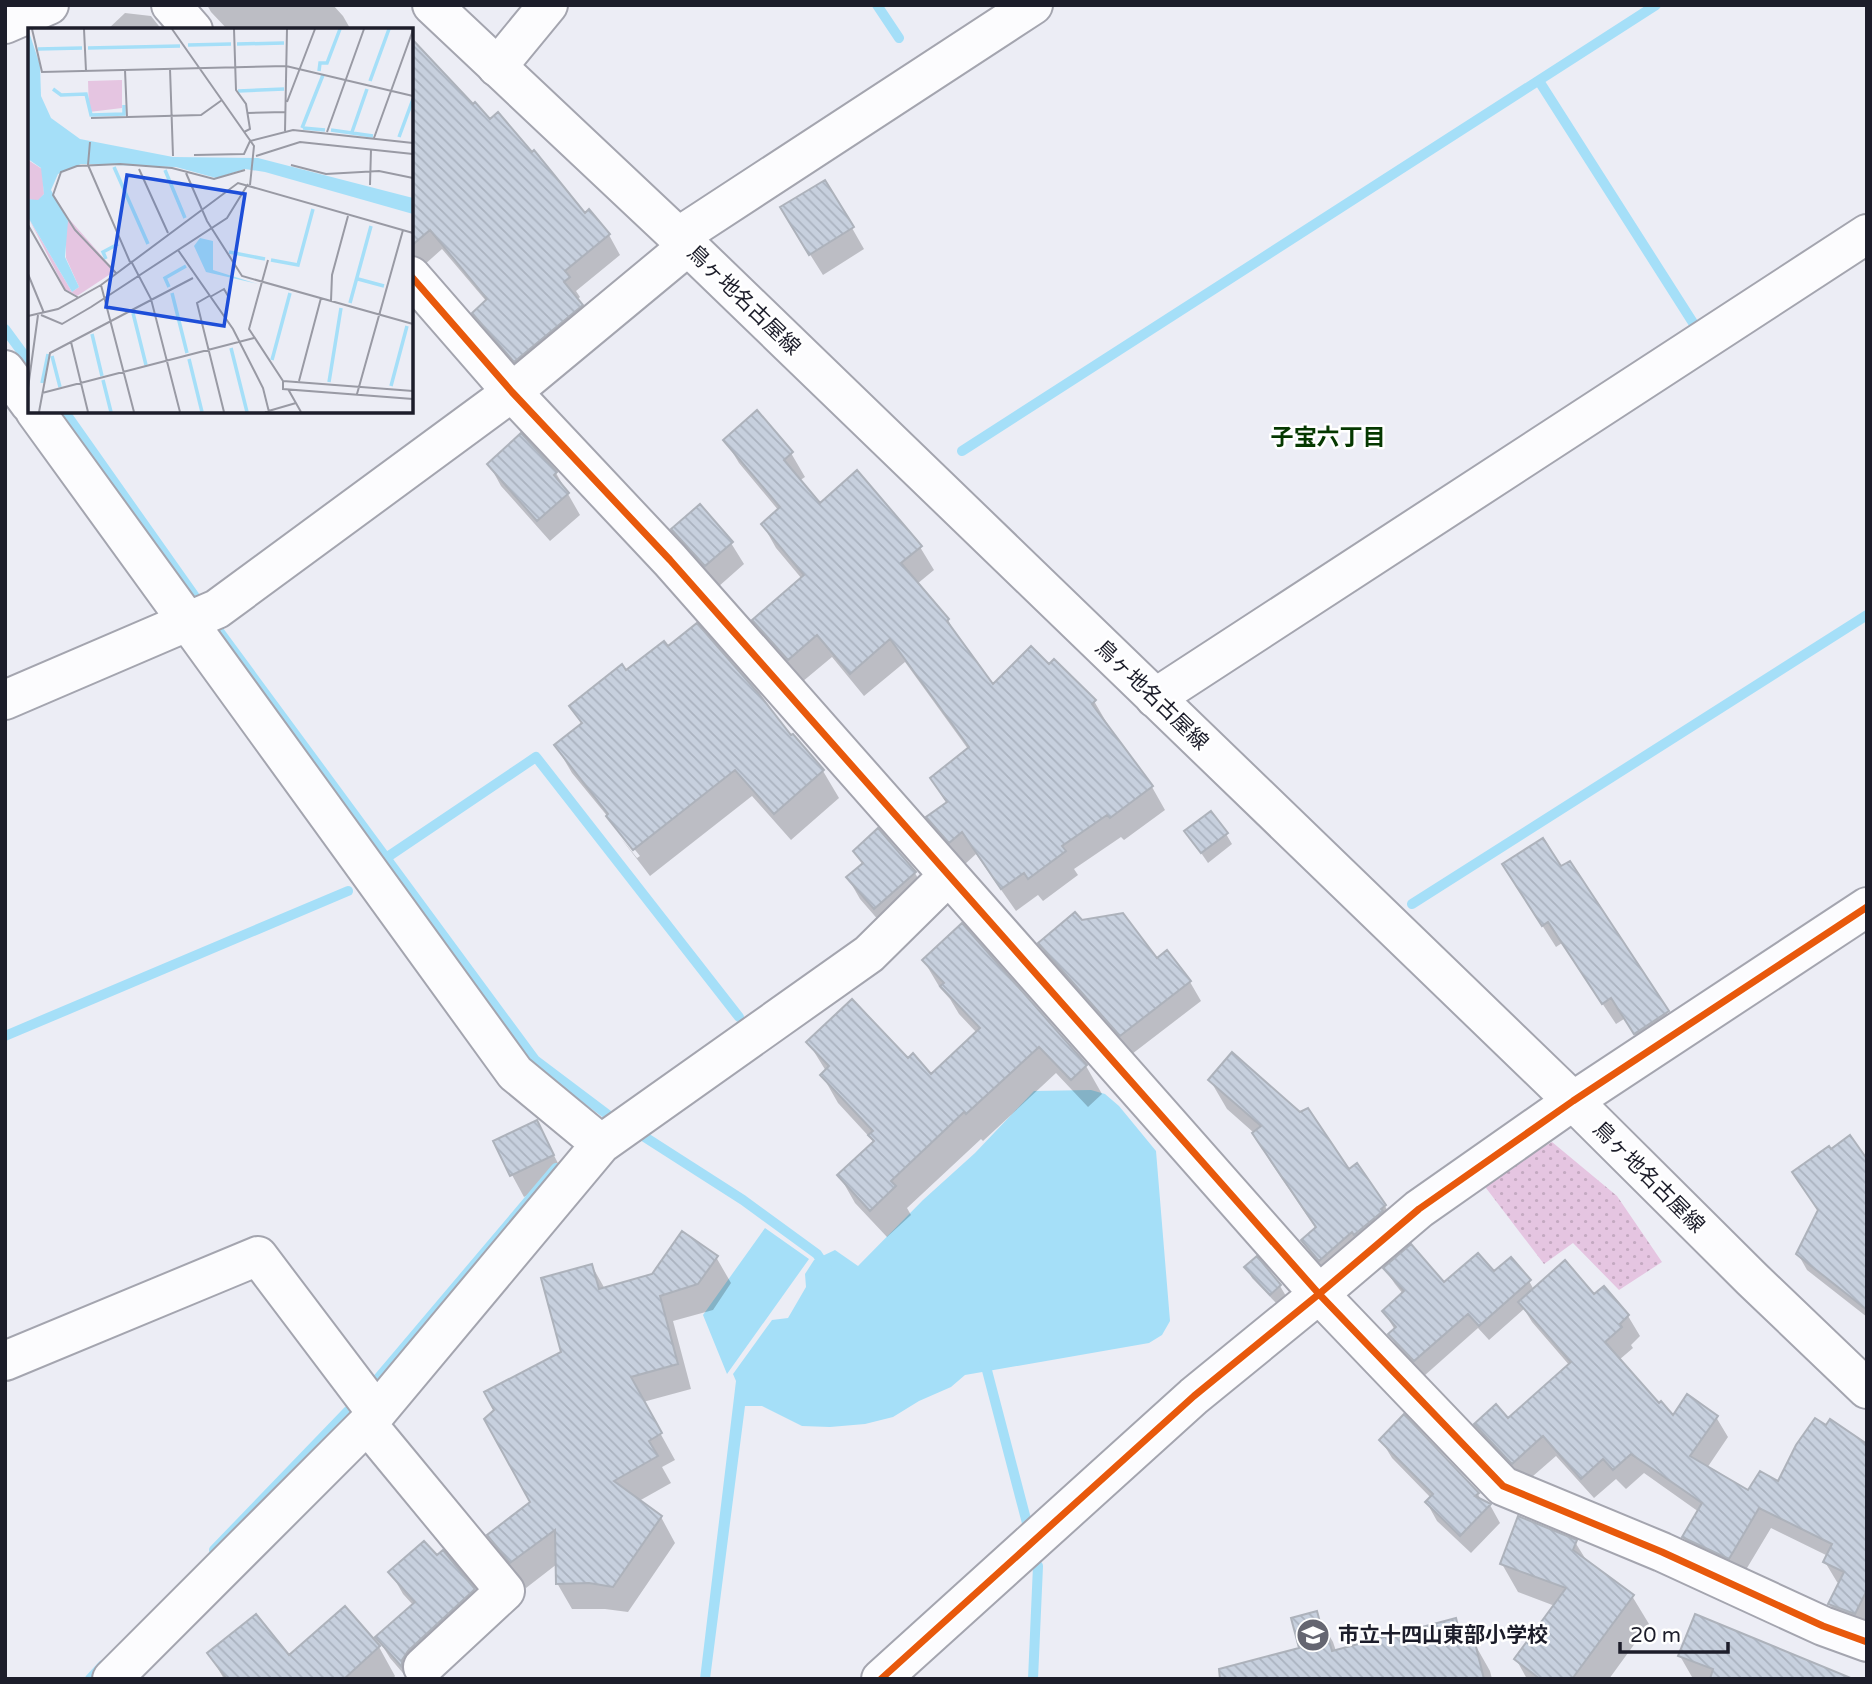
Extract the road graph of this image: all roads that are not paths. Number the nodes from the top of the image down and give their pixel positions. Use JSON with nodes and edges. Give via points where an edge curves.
{"nodes":[{"id":1,"x":49,"y":5,"type":"edge"},
{"id":2,"x":171,"y":5,"type":"edge"},
{"id":3,"x":432,"y":5,"type":"edge"},
{"id":4,"x":548,"y":5,"type":"edge"},
{"id":5,"x":1033,"y":5,"type":"edge"},
{"id":6,"x":5,"y":24,"type":"edge"},
{"id":7,"x":191,"y":28,"type":"edge"},
{"id":8,"x":497,"y":67,"type":"junction"},
{"id":9,"x":1867,"y":234,"type":"edge"},
{"id":10,"x":683,"y":241,"type":"junction"},
{"id":11,"x":413,"y":278,"type":"edge"},
{"id":12,"x":5,"y":370,"type":"edge"},
{"id":13,"x":512,"y":392,"type":"junction"},
{"id":14,"x":28,"y":401,"type":"edge"},
{"id":15,"x":36,"y":413,"type":"edge"},
{"id":16,"x":188,"y":622,"type":"junction"},
{"id":17,"x":1155,"y":698,"type":"junction"},
{"id":18,"x":5,"y":700,"type":"edge"},
{"id":19,"x":948,"y":876,"type":"junction"},
{"id":20,"x":1867,"y":906,"type":"edge"},
{"id":21,"x":1573,"y":1101,"type":"junction"},
{"id":22,"x":601,"y":1144,"type":"junction"},
{"id":23,"x":1319,"y":1294,"type":"junction"},
{"id":24,"x":5,"y":1362,"type":"edge"},
{"id":25,"x":1867,"y":1389,"type":"edge"},
{"id":26,"x":372,"y":1418,"type":"junction"},
{"id":27,"x":1867,"y":1642,"type":"edge"},
{"id":28,"x":424,"y":1667,"type":"dead end"},
{"id":29,"x":112,"y":1679,"type":"edge"},
{"id":30,"x":881,"y":1679,"type":"edge"}],
"edges":[{"from":1,"to":6,"type":"street"},
{"from":2,"to":7,"type":"street"},
{"from":3,"to":8,"type":"street","name":"鳥ヶ地名古屋線"},
{"from":4,"to":8,"type":"street"},
{"from":5,"to":10,"type":"street"},
{"from":8,"to":10,"type":"street","name":"鳥ヶ地名古屋線"},
{"from":9,"to":17,"type":"street"},
{"from":10,"to":13,"type":"street"},
{"from":10,"to":17,"type":"street","name":"鳥ヶ地名古屋線"},
{"from":11,"to":13,"type":"street"},
{"from":12,"to":14,"type":"street"},
{"from":13,"to":16,"type":"street","via":[[217,609]]},
{"from":13,"to":19,"type":"street","via":[[670,559]]},
{"from":15,"to":16,"type":"street"},
{"from":16,"to":18,"type":"street"},
{"from":16,"to":22,"type":"street","via":[[515,1073]]},
{"from":17,"to":21,"type":"street","name":"鳥ヶ地名古屋線"},
{"from":19,"to":22,"type":"street","via":[[869,954]]},
{"from":19,"to":23,"type":"street"},
{"from":20,"to":21,"type":"street"},
{"from":21,"to":23,"type":"street","via":[[1419,1209]]},
{"from":21,"to":25,"type":"street","name":"鳥ヶ地名古屋線"},
{"from":22,"to":26,"type":"street"},
{"from":23,"to":27,"type":"street","via":[[1503,1486]]},
{"from":23,"to":30,"type":"street","via":[[1195,1396]]},
{"from":24,"to":26,"type":"street","via":[[258,1256]]},
{"from":26,"to":28,"type":"street","via":[[505,1591]]},
{"from":26,"to":29,"type":"street"}]}
